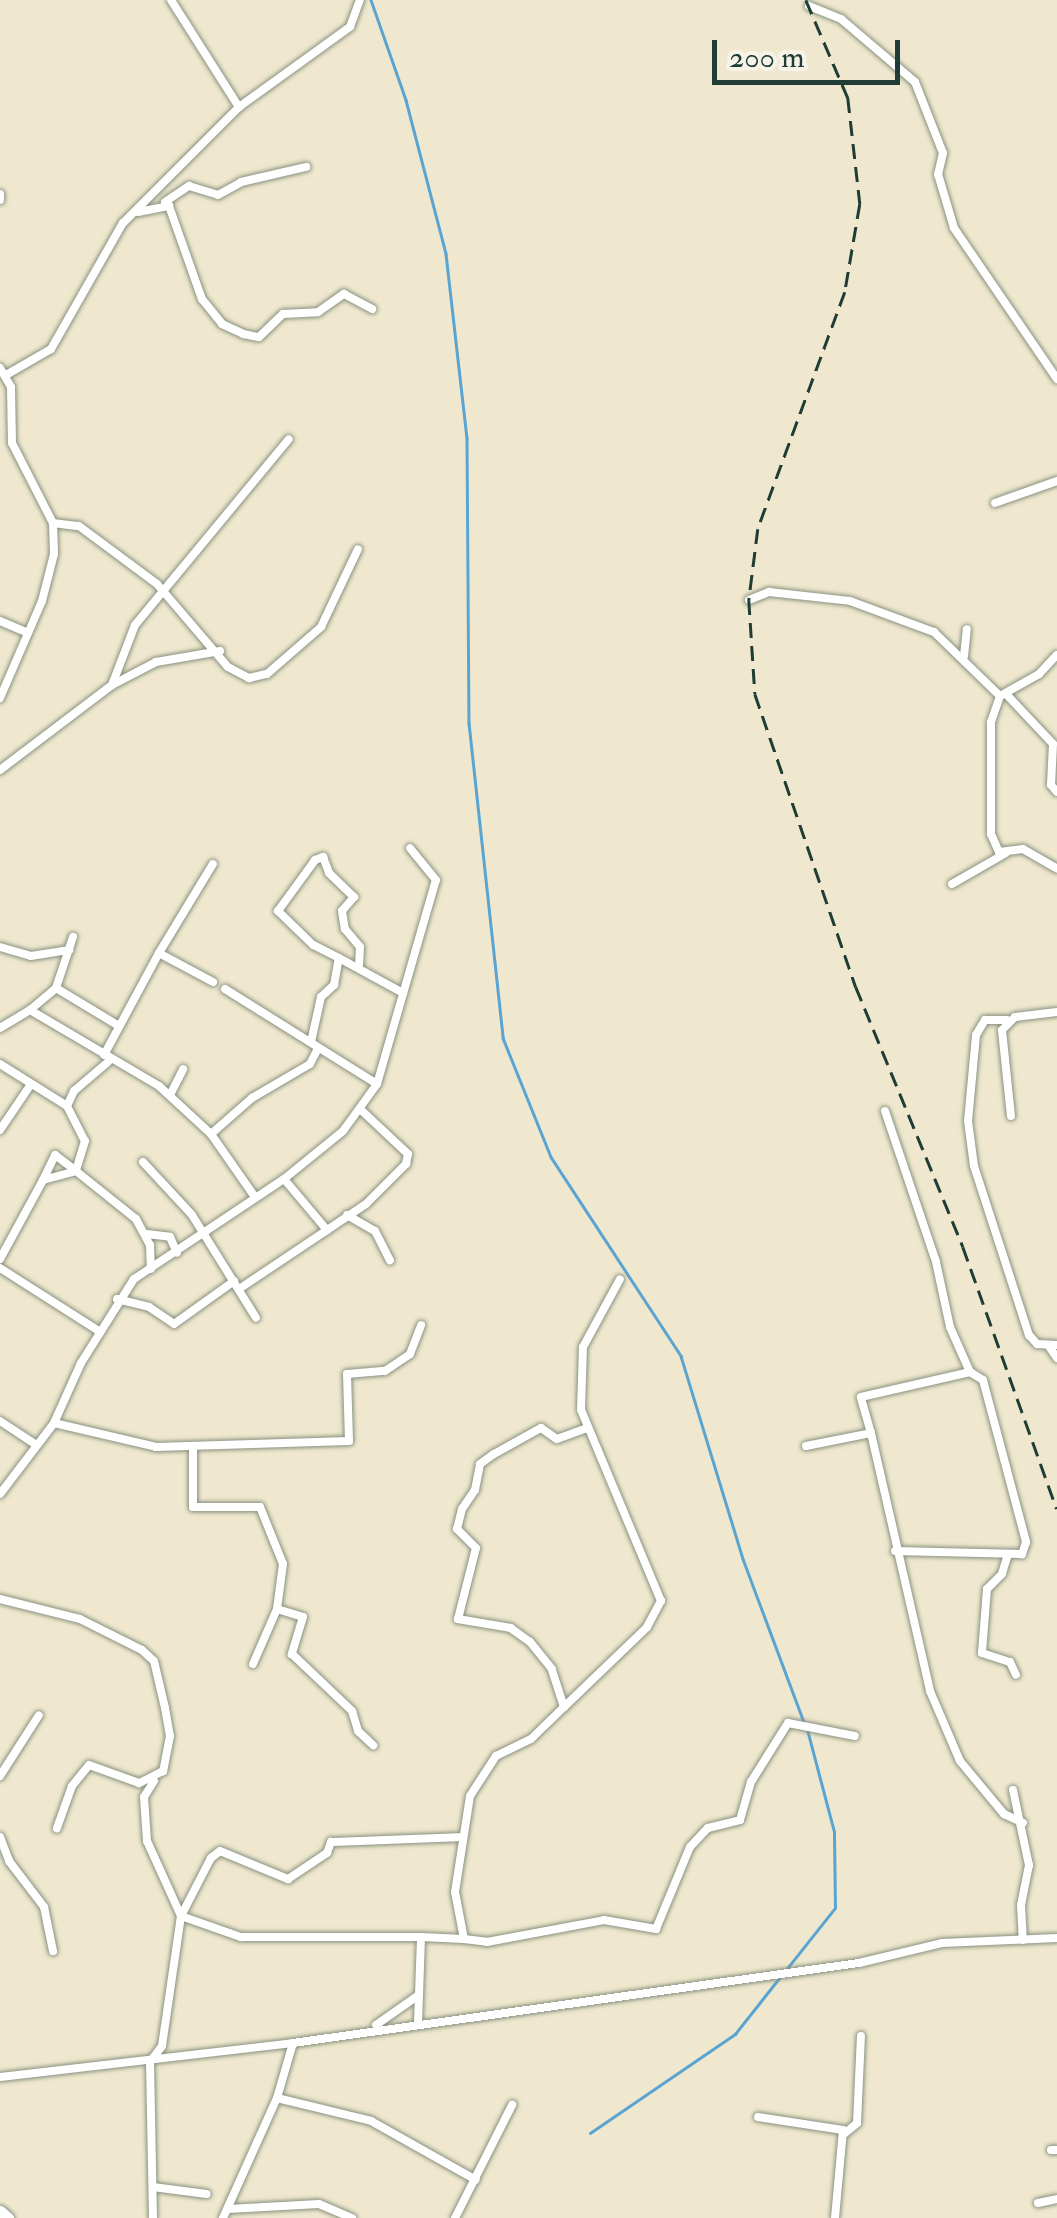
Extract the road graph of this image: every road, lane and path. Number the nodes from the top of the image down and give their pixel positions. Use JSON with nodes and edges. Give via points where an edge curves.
{"nodes":[{"id":1,"x":171,"y":0,"type":"edge"},
{"id":2,"x":360,"y":0,"type":"edge"},
{"id":3,"x":809,"y":6,"type":"dead end"},
{"id":4,"x":239,"y":107,"type":"junction"},
{"id":5,"x":306,"y":168,"type":"dead end"},
{"id":6,"x":165,"y":202,"type":"junction"},
{"id":7,"x":138,"y":212,"type":"junction"},
{"id":8,"x":372,"y":309,"type":"dead end"},
{"id":9,"x":3,"y":371,"type":"edge"},
{"id":10,"x":1057,"y":379,"type":"edge"},
{"id":11,"x":288,"y":439,"type":"dead end"},
{"id":12,"x":1057,"y":480,"type":"edge"},
{"id":13,"x":994,"y":504,"type":"dead end"},
{"id":14,"x":53,"y":523,"type":"junction"},
{"id":15,"x":358,"y":549,"type":"dead end"},
{"id":16,"x":161,"y":589,"type":"junction"},
{"id":17,"x":748,"y":600,"type":"dead end"},
{"id":18,"x":0,"y":620,"type":"edge"},
{"id":19,"x":966,"y":630,"type":"dead end"},
{"id":20,"x":28,"y":633,"type":"junction"},
{"id":21,"x":220,"y":651,"type":"junction"},
{"id":22,"x":964,"y":656,"type":"junction"},
{"id":23,"x":1055,"y":662,"type":"edge"},
{"id":24,"x":112,"y":685,"type":"junction"},
{"id":25,"x":1004,"y":695,"type":"junction"},
{"id":26,"x":0,"y":698,"type":"edge"},
{"id":27,"x":0,"y":770,"type":"edge"},
{"id":28,"x":1057,"y":792,"type":"edge"},
{"id":29,"x":410,"y":848,"type":"dead end"},
{"id":30,"x":1006,"y":854,"type":"junction"},
{"id":31,"x":213,"y":864,"type":"dead end"},
{"id":32,"x":1057,"y":869,"type":"edge"},
{"id":33,"x":952,"y":884,"type":"dead end"},
{"id":34,"x":73,"y":936,"type":"dead end"},
{"id":35,"x":0,"y":947,"type":"edge"},
{"id":36,"x":70,"y":950,"type":"junction"},
{"id":37,"x":159,"y":953,"type":"junction"},
{"id":38,"x":339,"y":958,"type":"junction"},
{"id":39,"x":360,"y":964,"type":"junction"},
{"id":40,"x":213,"y":982,"type":"dead end"},
{"id":41,"x":56,"y":988,"type":"junction"},
{"id":42,"x":225,"y":989,"type":"dead end"},
{"id":43,"x":403,"y":992,"type":"junction"},
{"id":44,"x":30,"y":1010,"type":"junction"},
{"id":45,"x":1057,"y":1012,"type":"edge"},
{"id":46,"x":1008,"y":1020,"type":"junction"},
{"id":47,"x":119,"y":1026,"type":"junction"},
{"id":48,"x":0,"y":1028,"type":"edge"},
{"id":49,"x":315,"y":1045,"type":"junction"},
{"id":50,"x":106,"y":1058,"type":"junction"},
{"id":51,"x":0,"y":1064,"type":"edge"},
{"id":52,"x":183,"y":1069,"type":"dead end"},
{"id":53,"x":31,"y":1084,"type":"junction"},
{"id":54,"x":377,"y":1084,"type":"junction"},
{"id":55,"x":170,"y":1096,"type":"junction"},
{"id":56,"x":67,"y":1106,"type":"junction"},
{"id":57,"x":360,"y":1109,"type":"junction"},
{"id":58,"x":886,"y":1110,"type":"dead end"},
{"id":59,"x":1011,"y":1116,"type":"dead end"},
{"id":60,"x":0,"y":1130,"type":"edge"},
{"id":61,"x":211,"y":1134,"type":"junction"},
{"id":62,"x":143,"y":1162,"type":"dead end"},
{"id":63,"x":76,"y":1170,"type":"junction"},
{"id":64,"x":284,"y":1179,"type":"junction"},
{"id":65,"x":43,"y":1180,"type":"junction"},
{"id":66,"x":255,"y":1197,"type":"junction"},
{"id":67,"x":348,"y":1215,"type":"junction"},
{"id":68,"x":327,"y":1230,"type":"junction"},
{"id":69,"x":203,"y":1233,"type":"junction"},
{"id":70,"x":146,"y":1234,"type":"junction"},
{"id":71,"x":177,"y":1252,"type":"junction"},
{"id":72,"x":0,"y":1259,"type":"edge"},
{"id":73,"x":390,"y":1260,"type":"dead end"},
{"id":74,"x":0,"y":1268,"type":"edge"},
{"id":75,"x":151,"y":1269,"type":"junction"},
{"id":76,"x":620,"y":1279,"type":"dead end"},
{"id":77,"x":237,"y":1285,"type":"junction"},
{"id":78,"x":117,"y":1299,"type":"junction"},
{"id":79,"x":256,"y":1318,"type":"dead end"},
{"id":80,"x":421,"y":1324,"type":"dead end"},
{"id":81,"x":99,"y":1332,"type":"junction"},
{"id":82,"x":1052,"y":1345,"type":"edge"},
{"id":83,"x":1057,"y":1358,"type":"edge"},
{"id":84,"x":970,"y":1372,"type":"junction"},
{"id":85,"x":0,"y":1422,"type":"edge"},
{"id":86,"x":54,"y":1423,"type":"junction"},
{"id":87,"x":586,"y":1428,"type":"junction"},
{"id":88,"x":871,"y":1433,"type":"junction"},
{"id":89,"x":36,"y":1444,"type":"junction"},
{"id":90,"x":806,"y":1446,"type":"dead end"},
{"id":91,"x":193,"y":1448,"type":"junction"},
{"id":92,"x":0,"y":1494,"type":"edge"},
{"id":93,"x":894,"y":1551,"type":"junction"},
{"id":94,"x":1008,"y":1554,"type":"junction"},
{"id":95,"x":0,"y":1599,"type":"edge"},
{"id":96,"x":277,"y":1609,"type":"junction"},
{"id":97,"x":254,"y":1664,"type":"dead end"},
{"id":98,"x":1016,"y":1675,"type":"dead end"},
{"id":99,"x":564,"y":1708,"type":"junction"},
{"id":100,"x":39,"y":1715,"type":"dead end"},
{"id":101,"x":855,"y":1736,"type":"dead end"},
{"id":102,"x":373,"y":1745,"type":"dead end"},
{"id":103,"x":0,"y":1776,"type":"edge"},
{"id":104,"x":157,"y":1777,"type":"junction"},
{"id":105,"x":1012,"y":1790,"type":"dead end"},
{"id":106,"x":1023,"y":1823,"type":"junction"},
{"id":107,"x":57,"y":1828,"type":"dead end"},
{"id":108,"x":0,"y":1837,"type":"edge"},
{"id":109,"x":460,"y":1837,"type":"junction"},
{"id":110,"x":4,"y":1863,"type":"edge"},
{"id":111,"x":181,"y":1916,"type":"junction"},
{"id":112,"x":420,"y":1937,"type":"junction"},
{"id":113,"x":1057,"y":1938,"type":"edge"},
{"id":114,"x":464,"y":1939,"type":"junction"},
{"id":115,"x":1024,"y":1940,"type":"junction"},
{"id":116,"x":53,"y":1951,"type":"dead end"},
{"id":117,"x":416,"y":1997,"type":"junction"},
{"id":118,"x":418,"y":2022,"type":"junction"},
{"id":119,"x":365,"y":2031,"type":"junction"},
{"id":120,"x":861,"y":2036,"type":"dead end"},
{"id":121,"x":293,"y":2043,"type":"junction"},
{"id":122,"x":150,"y":2062,"type":"junction"},
{"id":123,"x":0,"y":2077,"type":"edge"},
{"id":124,"x":277,"y":2098,"type":"junction"},
{"id":125,"x":512,"y":2104,"type":"dead end"},
{"id":126,"x":758,"y":2116,"type":"dead end"},
{"id":127,"x":844,"y":2134,"type":"junction"},
{"id":128,"x":476,"y":2180,"type":"junction"},
{"id":129,"x":153,"y":2187,"type":"junction"},
{"id":130,"x":207,"y":2194,"type":"dead end"},
{"id":131,"x":1057,"y":2199,"type":"edge"},
{"id":132,"x":1038,"y":2202,"type":"dead end"},
{"id":133,"x":0,"y":2211,"type":"edge"},
{"id":134,"x":226,"y":2214,"type":"edge"},
{"id":135,"x":8,"y":2218,"type":"edge"},
{"id":136,"x":154,"y":2218,"type":"edge"},
{"id":137,"x":352,"y":2218,"type":"edge"},
{"id":138,"x":455,"y":2218,"type":"edge"},
{"id":139,"x":835,"y":2218,"type":"edge"}],
"edges":[{"from":1,"to":4,"type":"street"},
{"from":2,"to":4,"type":"street","via":[[350,27]]},
{"from":3,"to":10,"type":"street","via":[[841,19],[914,82],[943,153],[938,174],[954,228]]},
{"from":4,"to":7,"type":"street"},
{"from":5,"to":6,"type":"street","via":[[218,194],[189,186]]},
{"from":6,"to":7,"type":"street"},
{"from":6,"to":8,"type":"street","via":[[202,299],[234,330],[259,338],[283,314],[318,312],[344,294]]},
{"from":7,"to":9,"type":"street","via":[[123,223],[51,349]]},
{"from":9,"to":14,"type":"street","via":[[12,443]]},
{"from":11,"to":16,"type":"street","via":[[261,480]]},
{"from":12,"to":13,"type":"street"},
{"from":14,"to":16,"type":"street","via":[[72,522],[90,532]]},
{"from":14,"to":20,"type":"street","via":[[50,578]]},
{"from":15,"to":21,"type":"street","via":[[320,627],[267,674],[249,678],[228,667]]},
{"from":16,"to":21,"type":"street"},
{"from":16,"to":24,"type":"street","via":[[135,625]]},
{"from":17,"to":22,"type":"street","via":[[769,592],[850,601],[934,632]]},
{"from":18,"to":20,"type":"street"},
{"from":19,"to":22,"type":"street"},
{"from":20,"to":26,"type":"street"},
{"from":21,"to":24,"type":"street","via":[[156,662]]},
{"from":22,"to":25,"type":"street"},
{"from":23,"to":25,"type":"street"},
{"from":24,"to":27,"type":"street"},
{"from":25,"to":28,"type":"street","via":[[1054,744],[1051,785]]},
{"from":25,"to":30,"type":"street","via":[[992,722],[988,821],[999,852]]},
{"from":29,"to":43,"type":"street","via":[[436,880]]},
{"from":30,"to":32,"type":"street","via":[[1023,849]]},
{"from":30,"to":33,"type":"street"},
{"from":31,"to":37,"type":"street"},
{"from":34,"to":36,"type":"street"},
{"from":35,"to":36,"type":"street","via":[[30,956]]},
{"from":36,"to":41,"type":"street"},
{"from":37,"to":40,"type":"street"},
{"from":37,"to":47,"type":"street"},
{"from":38,"to":39,"type":"street"},
{"from":38,"to":39,"type":"street","via":[[278,911],[323,857],[329,873],[354,896],[342,911],[345,929],[360,947]]},
{"from":38,"to":49,"type":"street","via":[[334,985],[321,996]]},
{"from":39,"to":43,"type":"street"},
{"from":41,"to":44,"type":"street"},
{"from":41,"to":47,"type":"street"},
{"from":42,"to":49,"type":"street"},
{"from":43,"to":54,"type":"street"},
{"from":44,"to":48,"type":"street"},
{"from":44,"to":50,"type":"street"},
{"from":45,"to":46,"type":"street"},
{"from":46,"to":59,"type":"street","via":[[1002,1030]]},
{"from":46,"to":82,"type":"street","via":[[986,1020],[976,1035],[968,1121],[974,1166],[1030,1335]]},
{"from":47,"to":50,"type":"street"},
{"from":49,"to":54,"type":"street"},
{"from":49,"to":61,"type":"street","via":[[310,1064],[252,1098]]},
{"from":50,"to":55,"type":"street"},
{"from":50,"to":56,"type":"street"},
{"from":51,"to":53,"type":"street"},
{"from":52,"to":55,"type":"street"},
{"from":53,"to":56,"type":"street"},
{"from":53,"to":60,"type":"street"},
{"from":54,"to":57,"type":"street"},
{"from":55,"to":61,"type":"street"},
{"from":56,"to":63,"type":"street","via":[[85,1141]]},
{"from":57,"to":64,"type":"street"},
{"from":57,"to":67,"type":"street","via":[[408,1159]]},
{"from":58,"to":84,"type":"street","via":[[950,1327]]},
{"from":61,"to":66,"type":"street"},
{"from":62,"to":69,"type":"street"},
{"from":63,"to":65,"type":"street"},
{"from":63,"to":65,"type":"street","via":[[55,1155]]},
{"from":63,"to":70,"type":"street","via":[[120,1200]]},
{"from":64,"to":66,"type":"street"},
{"from":64,"to":68,"type":"street"},
{"from":65,"to":72,"type":"street"},
{"from":66,"to":69,"type":"street"},
{"from":67,"to":68,"type":"street"},
{"from":67,"to":73,"type":"street","via":[[375,1231]]},
{"from":68,"to":77,"type":"street"},
{"from":69,"to":71,"type":"street"},
{"from":69,"to":77,"type":"street"},
{"from":70,"to":71,"type":"street","via":[[170,1237]]},
{"from":70,"to":75,"type":"street"},
{"from":71,"to":75,"type":"street"},
{"from":74,"to":81,"type":"street"},
{"from":75,"to":78,"type":"street"},
{"from":76,"to":87,"type":"street","via":[[583,1348]]},
{"from":77,"to":78,"type":"street","via":[[174,1324],[149,1306]]},
{"from":77,"to":79,"type":"street"},
{"from":78,"to":81,"type":"street"},
{"from":80,"to":91,"type":"street","via":[[410,1354],[385,1371],[347,1374],[349,1441]]},
{"from":81,"to":86,"type":"street"},
{"from":82,"to":83,"type":"street"},
{"from":84,"to":88,"type":"street","via":[[862,1397]]},
{"from":84,"to":94,"type":"street","via":[[983,1380],[1020,1501],[1026,1548]]},
{"from":85,"to":89,"type":"street"},
{"from":86,"to":89,"type":"street"},
{"from":86,"to":91,"type":"street","via":[[156,1447]]},
{"from":87,"to":99,"type":"street","via":[[661,1601],[647,1628]]},
{"from":87,"to":99,"type":"street","via":[[558,1439],[541,1428],[480,1464],[458,1529],[476,1548],[458,1619],[511,1628],[530,1642],[552,1669]]},
{"from":88,"to":90,"type":"street"},
{"from":88,"to":93,"type":"street","via":[[882,1459]]},
{"from":89,"to":92,"type":"street"},
{"from":91,"to":96,"type":"street","via":[[197,1510],[260,1507],[282,1564]]},
{"from":93,"to":94,"type":"street"},
{"from":93,"to":106,"type":"street","via":[[914,1600],[930,1691],[949,1740],[1004,1814]]},
{"from":94,"to":98,"type":"street","via":[[1006,1568],[987,1589],[982,1653],[1010,1662]]},
{"from":95,"to":104,"type":"street","via":[[80,1619],[150,1655],[170,1736]]},
{"from":96,"to":97,"type":"street"},
{"from":96,"to":102,"type":"street","via":[[303,1617],[292,1654],[352,1711],[358,1731]]},
{"from":99,"to":109,"type":"street","via":[[483,1769]]},
{"from":100,"to":103,"type":"street"},
{"from":101,"to":114,"type":"street","via":[[788,1723],[752,1782],[740,1820],[708,1828],[690,1847],[656,1929],[604,1920],[487,1942]]},
{"from":104,"to":107,"type":"street","via":[[139,1783],[89,1765],[72,1786]]},
{"from":104,"to":111,"type":"street","via":[[144,1797],[147,1840]]},
{"from":105,"to":106,"type":"street"},
{"from":106,"to":115,"type":"street","via":[[1030,1883],[1021,1906]]},
{"from":108,"to":110,"type":"street"},
{"from":109,"to":111,"type":"street","via":[[332,1842],[327,1853],[288,1878],[220,1851]]},
{"from":109,"to":114,"type":"street","via":[[455,1892]]},
{"from":110,"to":116,"type":"street","via":[[44,1907]]},
{"from":111,"to":112,"type":"street","via":[[241,1937]]},
{"from":111,"to":122,"type":"street","via":[[162,2046]]},
{"from":112,"to":114,"type":"street"},
{"from":112,"to":117,"type":"street"},
{"from":113,"to":115,"type":"street"},
{"from":115,"to":118,"type":"street","via":[[942,1943],[858,1963]]},
{"from":117,"to":118,"type":"street"},
{"from":117,"to":119,"type":"street","via":[[395,2018]]},
{"from":118,"to":119,"type":"street"},
{"from":119,"to":121,"type":"street"},
{"from":120,"to":127,"type":"street","via":[[857,2123]]},
{"from":121,"to":122,"type":"street"},
{"from":121,"to":124,"type":"street"},
{"from":122,"to":123,"type":"street"},
{"from":122,"to":129,"type":"street"},
{"from":124,"to":128,"type":"street","via":[[371,2121]]},
{"from":124,"to":134,"type":"street"},
{"from":125,"to":128,"type":"street"},
{"from":126,"to":127,"type":"street","via":[[836,2126]]},
{"from":127,"to":139,"type":"street"},
{"from":128,"to":138,"type":"street"},
{"from":129,"to":130,"type":"street"},
{"from":129,"to":136,"type":"street"},
{"from":131,"to":132,"type":"street"},
{"from":133,"to":135,"type":"main road"},
{"from":134,"to":137,"type":"street","via":[[319,2204]]}]}
